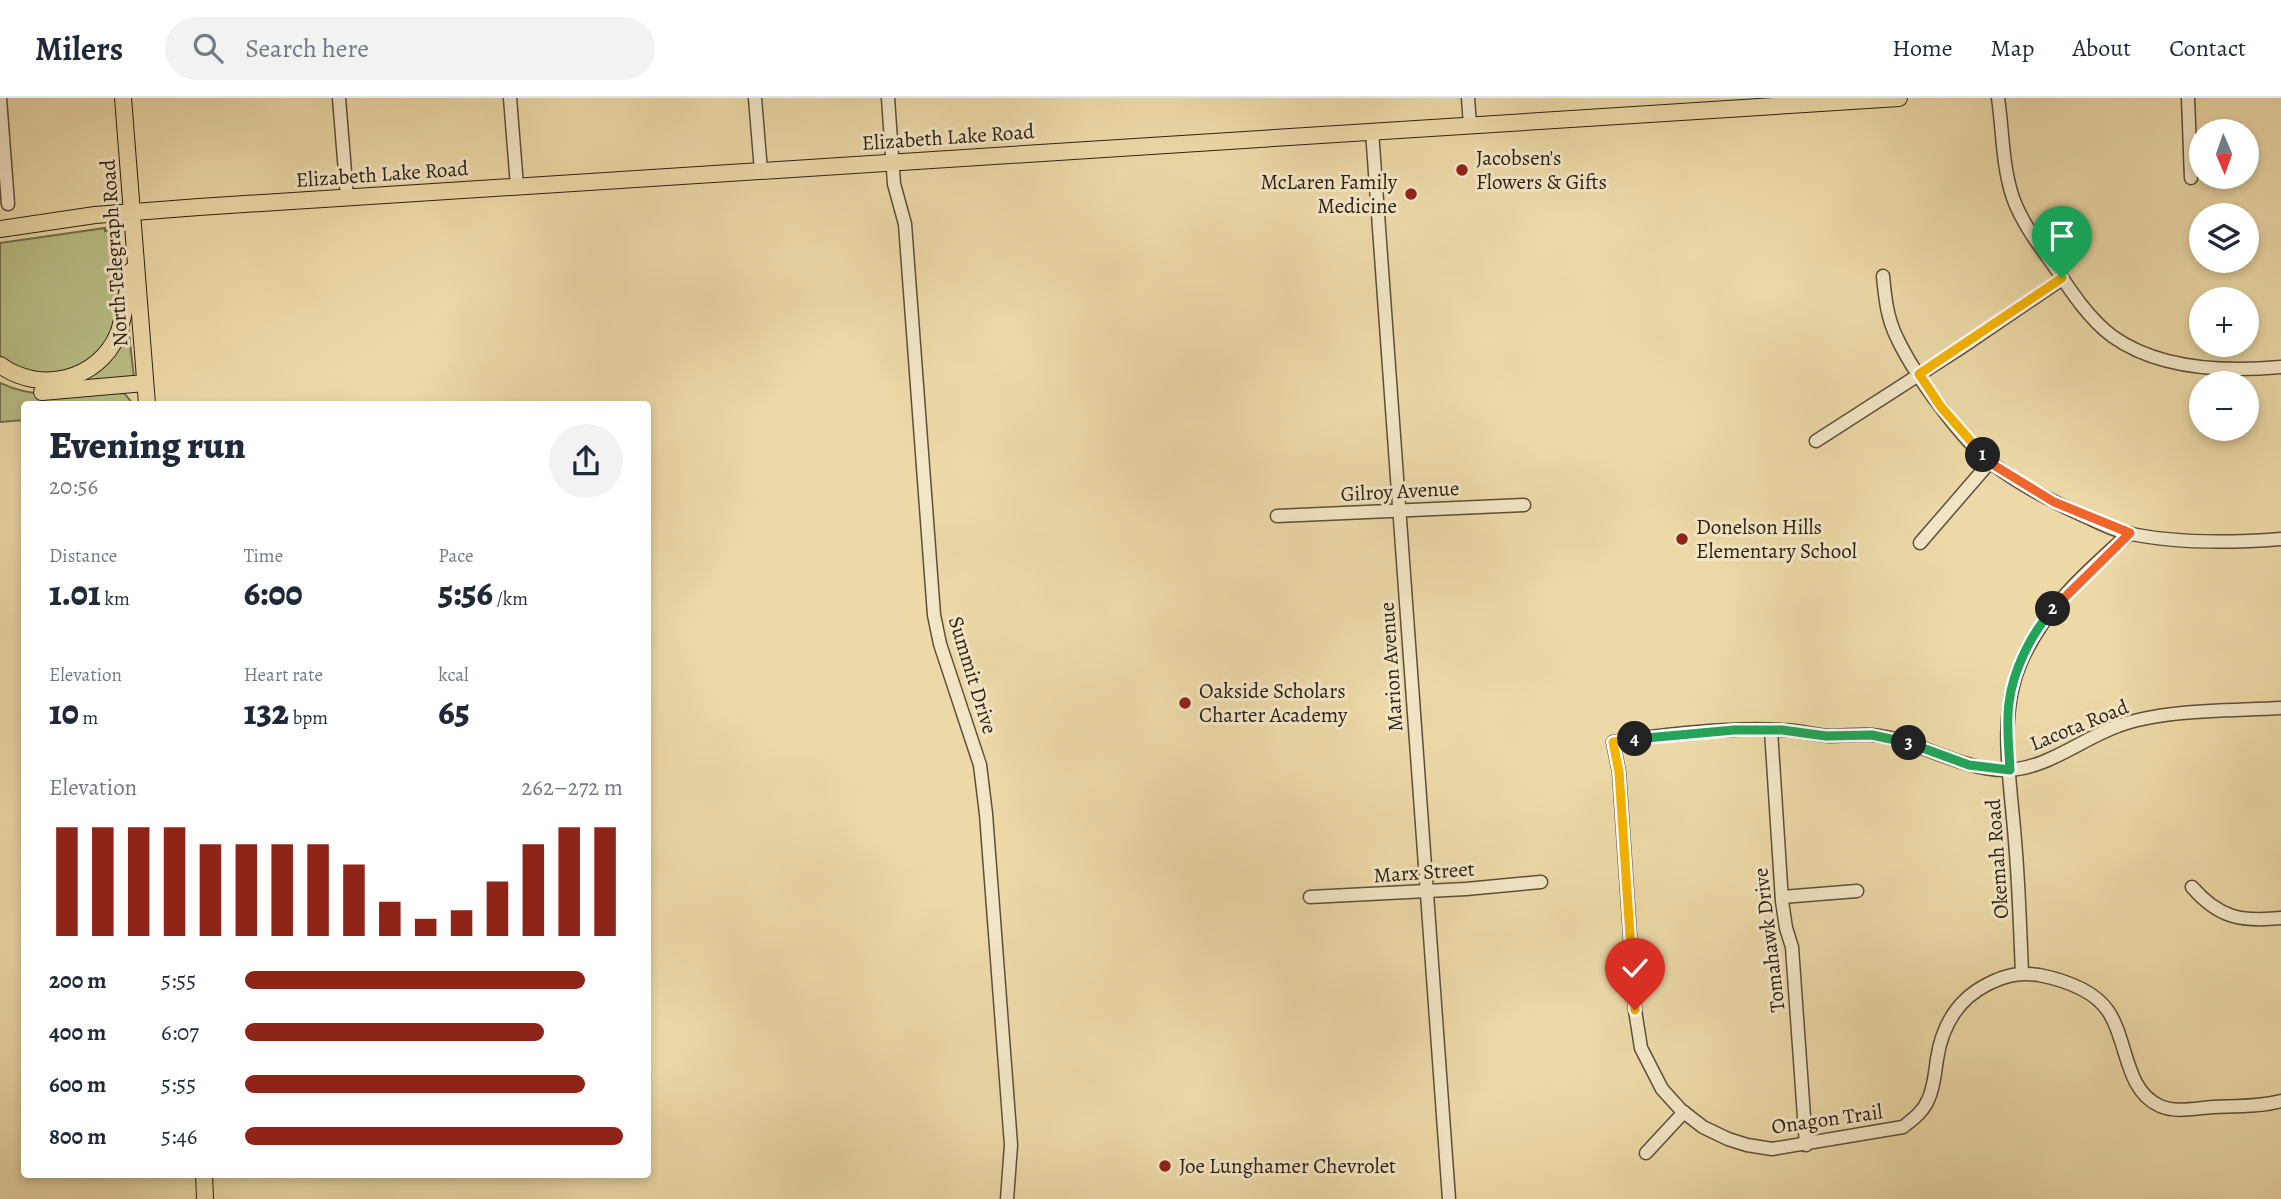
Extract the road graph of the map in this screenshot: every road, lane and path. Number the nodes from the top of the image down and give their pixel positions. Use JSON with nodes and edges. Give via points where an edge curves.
{"nodes":[{"id":1,"x":0,"y":98,"type":"edge"},
{"id":2,"x":123,"y":98,"type":"edge"},
{"id":3,"x":339,"y":98,"type":"edge"},
{"id":4,"x":510,"y":98,"type":"edge"},
{"id":5,"x":755,"y":98,"type":"edge"},
{"id":6,"x":888,"y":98,"type":"edge"},
{"id":7,"x":1468,"y":98,"type":"edge"},
{"id":8,"x":1899,"y":98,"type":"edge"},
{"id":9,"x":1998,"y":98,"type":"edge"},
{"id":10,"x":2188,"y":98,"type":"edge"},
{"id":11,"x":1803,"y":101,"type":"edge"},
{"id":12,"x":1691,"y":105,"type":"edge"},
{"id":13,"x":1469,"y":125,"type":"junction"},
{"id":14,"x":2189,"y":125,"type":"edge"},
{"id":15,"x":1372,"y":131,"type":"junction"},
{"id":16,"x":893,"y":162,"type":"junction"},
{"id":17,"x":761,"y":171,"type":"junction"},
{"id":18,"x":517,"y":186,"type":"junction"},
{"id":19,"x":347,"y":197,"type":"junction"},
{"id":20,"x":8,"y":204,"type":"dead end"},
{"id":21,"x":132,"y":212,"type":"junction"},
{"id":22,"x":0,"y":229,"type":"edge"},
{"id":23,"x":135,"y":252,"type":"junction"},
{"id":24,"x":1883,"y":276,"type":"dead end"},
{"id":25,"x":2062,"y":278,"type":"junction"},
{"id":26,"x":0,"y":365,"type":"edge"},
{"id":27,"x":2281,"y":367,"type":"edge"},
{"id":28,"x":1919,"y":374,"type":"junction"},
{"id":29,"x":0,"y":379,"type":"edge"},
{"id":30,"x":145,"y":383,"type":"junction"},
{"id":31,"x":147,"y":401,"type":"edge"},
{"id":32,"x":1816,"y":441,"type":"dead end"},
{"id":33,"x":1990,"y":462,"type":"junction"},
{"id":34,"x":1524,"y":505,"type":"dead end"},
{"id":35,"x":1400,"y":510,"type":"junction"},
{"id":36,"x":1277,"y":516,"type":"dead end"},
{"id":37,"x":2130,"y":533,"type":"junction"},
{"id":38,"x":2281,"y":540,"type":"edge"},
{"id":39,"x":1920,"y":543,"type":"dead end"},
{"id":40,"x":2281,"y":708,"type":"edge"},
{"id":41,"x":1771,"y":730,"type":"junction"},
{"id":42,"x":2010,"y":770,"type":"junction"},
{"id":43,"x":1541,"y":882,"type":"dead end"},
{"id":44,"x":2192,"y":887,"type":"dead end"},
{"id":45,"x":1426,"y":891,"type":"junction"},
{"id":46,"x":1857,"y":891,"type":"dead end"},
{"id":47,"x":1310,"y":897,"type":"dead end"},
{"id":48,"x":1782,"y":897,"type":"junction"},
{"id":49,"x":2281,"y":918,"type":"edge"},
{"id":50,"x":2022,"y":973,"type":"junction"},
{"id":51,"x":2281,"y":1101,"type":"edge"},
{"id":52,"x":1684,"y":1112,"type":"junction"},
{"id":53,"x":1806,"y":1145,"type":"junction"},
{"id":54,"x":1646,"y":1153,"type":"dead end"},
{"id":55,"x":204,"y":1178,"type":"edge"},
{"id":56,"x":205,"y":1199,"type":"edge"},
{"id":57,"x":1007,"y":1199,"type":"edge"},
{"id":58,"x":1450,"y":1199,"type":"edge"}],
"edges":[{"from":1,"to":20,"type":"street"},
{"from":2,"to":21,"type":"main road","name":"North Telegraph Road"},
{"from":3,"to":19,"type":"street"},
{"from":4,"to":18,"type":"street"},
{"from":5,"to":17,"type":"street"},
{"from":6,"to":16,"type":"street","name":"Summit Drive"},
{"from":7,"to":13,"type":"street"},
{"from":8,"to":11,"type":"main road","name":"Elizabeth Lake Road"},
{"from":9,"to":25,"type":"street","via":[[2004,166],[2014,200]]},
{"from":10,"to":14,"type":"street"},
{"from":11,"to":12,"type":"main road","name":"Elizabeth Lake Road"},
{"from":12,"to":13,"type":"main road","name":"Elizabeth Lake Road"},
{"from":13,"to":15,"type":"main road","name":"Elizabeth Lake Road"},
{"from":15,"to":16,"type":"main road","name":"Elizabeth Lake Road"},
{"from":15,"to":35,"type":"street","name":"Marion Avenue"},
{"from":16,"to":17,"type":"main road","name":"Elizabeth Lake Road"},
{"from":16,"to":57,"type":"street","name":"Summit Drive","via":[[905,224],[934,615],[980,765],[986,814],[1011,1145]]},
{"from":17,"to":18,"type":"main road","name":"Elizabeth Lake Road"},
{"from":18,"to":19,"type":"main road","name":"Elizabeth Lake Road"},
{"from":19,"to":21,"type":"main road","name":"Elizabeth Lake Road"},
{"from":21,"to":22,"type":"main road","name":"Elizabeth Lake Road"},
{"from":21,"to":23,"type":"main road","name":"North Telegraph Road"},
{"from":23,"to":26,"type":"main road","via":[[117,336],[96,364],[77,375],[51,381],[20,377]]},
{"from":23,"to":30,"type":"main road","name":"North Telegraph Road"},
{"from":24,"to":28,"type":"street","via":[[1886,307],[1897,338]]},
{"from":25,"to":27,"type":"street","via":[[2111,335],[2151,358],[2202,367]]},
{"from":25,"to":28,"type":"street"},
{"from":28,"to":32,"type":"street"},
{"from":28,"to":33,"type":"street","via":[[1941,407]]},
{"from":29,"to":30,"type":"main road","via":[[47,392]]},
{"from":30,"to":31,"type":"main road","name":"North Telegraph Road"},
{"from":33,"to":37,"type":"street","via":[[2054,502]]},
{"from":33,"to":39,"type":"street"},
{"from":34,"to":35,"type":"street","name":"Gilroy Avenue"},
{"from":35,"to":36,"type":"street","name":"Gilroy Avenue"},
{"from":35,"to":45,"type":"street","name":"Marion Avenue"},
{"from":37,"to":38,"type":"street","via":[[2212,542]]},
{"from":37,"to":42,"type":"street","name":"Okemah Road","via":[[2062,599],[2032,638],[2009,703]]},
{"from":40,"to":42,"type":"street","name":"Lacota Road","via":[[2170,716],[2119,725],[2052,758]]},
{"from":41,"to":42,"type":"street","name":"Lacota Road","via":[[1872,735],[1969,765]]},
{"from":41,"to":48,"type":"street","name":"Tomahawk Drive"},
{"from":41,"to":52,"type":"street","name":"Onagon Trail","via":[[1613,742],[1641,1048],[1662,1089]]},
{"from":42,"to":50,"type":"street","name":"Okemah Road"},
{"from":43,"to":45,"type":"street","name":"Marx Street"},
{"from":44,"to":49,"type":"street","via":[[2222,914],[2257,920]]},
{"from":45,"to":47,"type":"street","name":"Marx Street"},
{"from":45,"to":58,"type":"street","name":"Marion Avenue"},
{"from":46,"to":48,"type":"street"},
{"from":48,"to":53,"type":"street","name":"Tomahawk Drive","via":[[1792,947]]},
{"from":50,"to":51,"type":"street","name":"Onagon Trail","via":[[2055,978],[2097,999],[2118,1029],[2138,1087],[2162,1107]]},
{"from":50,"to":53,"type":"street","name":"Onagon Trail","via":[[2000,977],[1972,992],[1948,1020],[1929,1099],[1917,1117],[1903,1127]]},
{"from":52,"to":53,"type":"street","name":"Onagon Trail","via":[[1703,1126],[1747,1145],[1772,1149]]},
{"from":52,"to":54,"type":"street"},
{"from":55,"to":56,"type":"main road"}]}
